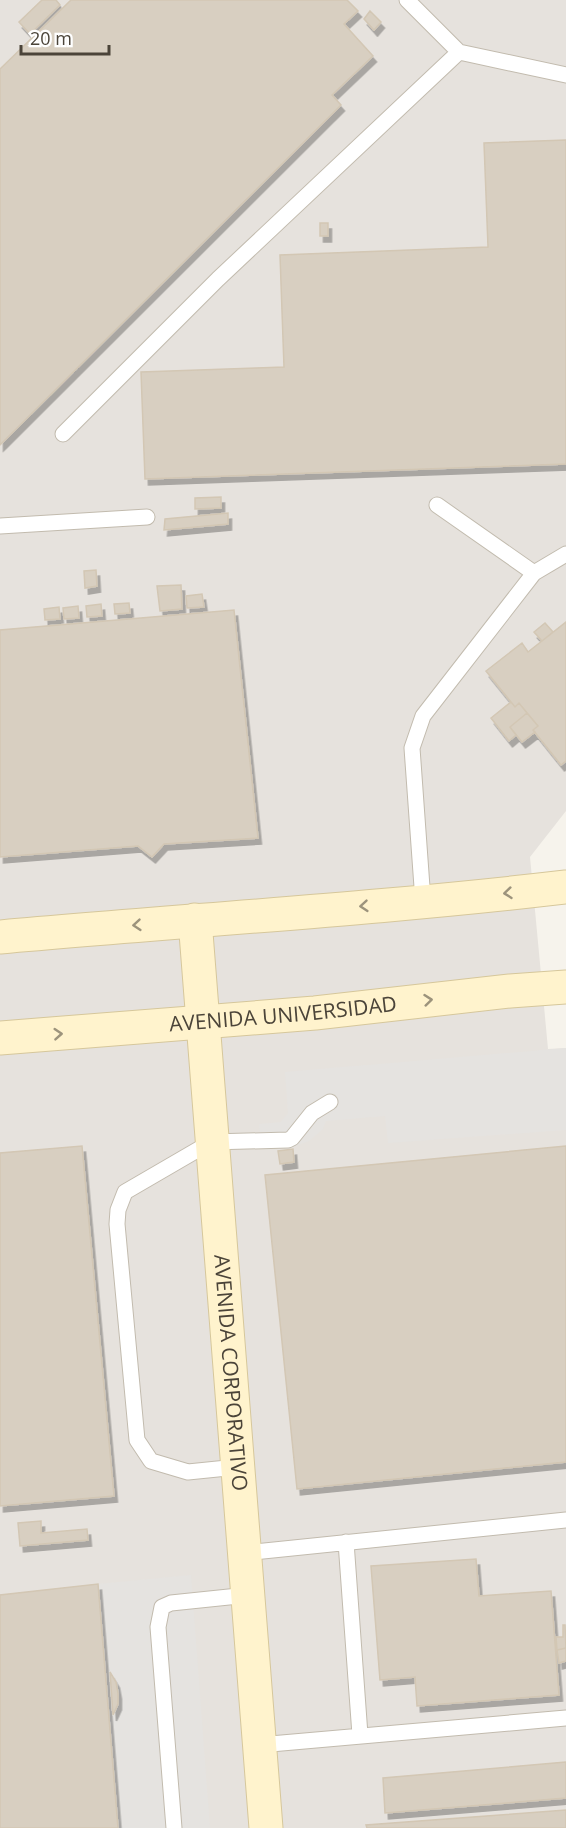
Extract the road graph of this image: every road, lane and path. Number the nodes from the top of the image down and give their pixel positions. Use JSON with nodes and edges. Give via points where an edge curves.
{"nodes":[{"id":1,"x":407,"y":0,"type":"edge"},
{"id":2,"x":459,"y":52,"type":"junction"},
{"id":3,"x":566,"y":75,"type":"edge"},
{"id":4,"x":63,"y":434,"type":"dead end"},
{"id":5,"x":437,"y":505,"type":"dead end"},
{"id":6,"x":147,"y":517,"type":"dead end"},
{"id":7,"x":0,"y":526,"type":"edge"},
{"id":8,"x":566,"y":554,"type":"edge"},
{"id":9,"x":534,"y":573,"type":"junction"},
{"id":10,"x":566,"y":887,"type":"edge"},
{"id":11,"x":423,"y":901,"type":"junction"},
{"id":12,"x":195,"y":920,"type":"junction"},
{"id":13,"x":0,"y":937,"type":"edge"},
{"id":14,"x":566,"y":987,"type":"edge"},
{"id":15,"x":203,"y":1022,"type":"junction"},
{"id":16,"x":0,"y":1038,"type":"edge"},
{"id":17,"x":330,"y":1102,"type":"dead end"},
{"id":18,"x":211,"y":1142,"type":"junction"},
{"id":19,"x":237,"y":1467,"type":"junction"},
{"id":20,"x":566,"y":1520,"type":"edge"},
{"id":21,"x":346,"y":1542,"type":"junction"},
{"id":22,"x":244,"y":1553,"type":"junction"},
{"id":23,"x":248,"y":1595,"type":"junction"},
{"id":24,"x":566,"y":1718,"type":"edge"},
{"id":25,"x":360,"y":1735,"type":"junction"},
{"id":26,"x":260,"y":1745,"type":"junction"},
{"id":27,"x":174,"y":1828,"type":"edge"},
{"id":28,"x":266,"y":1828,"type":"edge"}],
"edges":[{"from":1,"to":2,"type":"lane"},
{"from":2,"to":3,"type":"lane"},
{"from":2,"to":4,"type":"lane","via":[[218,279]]},
{"from":5,"to":9,"type":"lane"},
{"from":6,"to":7,"type":"lane"},
{"from":8,"to":9,"type":"lane"},
{"from":9,"to":11,"type":"lane","via":[[423,716],[417,730],[412,748]]},
{"from":10,"to":11,"type":"street","one_way":true},
{"from":11,"to":12,"type":"street","one_way":true},
{"from":12,"to":13,"type":"street","one_way":true},
{"from":12,"to":15,"type":"street","name":"AVENIDA CORPORATIVO"},
{"from":15,"to":14,"type":"street","name":"AVENIDA UNIVERSIDAD","one_way":true},
{"from":16,"to":15,"type":"street","name":"AVENIDA UNIVERSIDAD","one_way":true},
{"from":15,"to":18,"type":"street","name":"AVENIDA CORPORATIVO"},
{"from":17,"to":18,"type":"lane","via":[[312,1113],[288,1140]]},
{"from":18,"to":19,"type":"street","name":"AVENIDA CORPORATIVO"},
{"from":18,"to":19,"type":"lane","via":[[125,1192],[117,1224],[137,1440],[151,1461],[189,1472]]},
{"from":19,"to":22,"type":"street","name":"AVENIDA CORPORATIVO"},
{"from":20,"to":21,"type":"lane"},
{"from":21,"to":22,"type":"lane"},
{"from":21,"to":25,"type":"lane"},
{"from":22,"to":23,"type":"street","name":"AVENIDA CORPORATIVO"},
{"from":23,"to":26,"type":"street","name":"AVENIDA CORPORATIVO"},
{"from":23,"to":27,"type":"lane","via":[[171,1604],[162,1607],[159,1615]]},
{"from":24,"to":25,"type":"lane"},
{"from":25,"to":26,"type":"lane"},
{"from":26,"to":28,"type":"street","name":"AVENIDA CORPORATIVO"}]}
